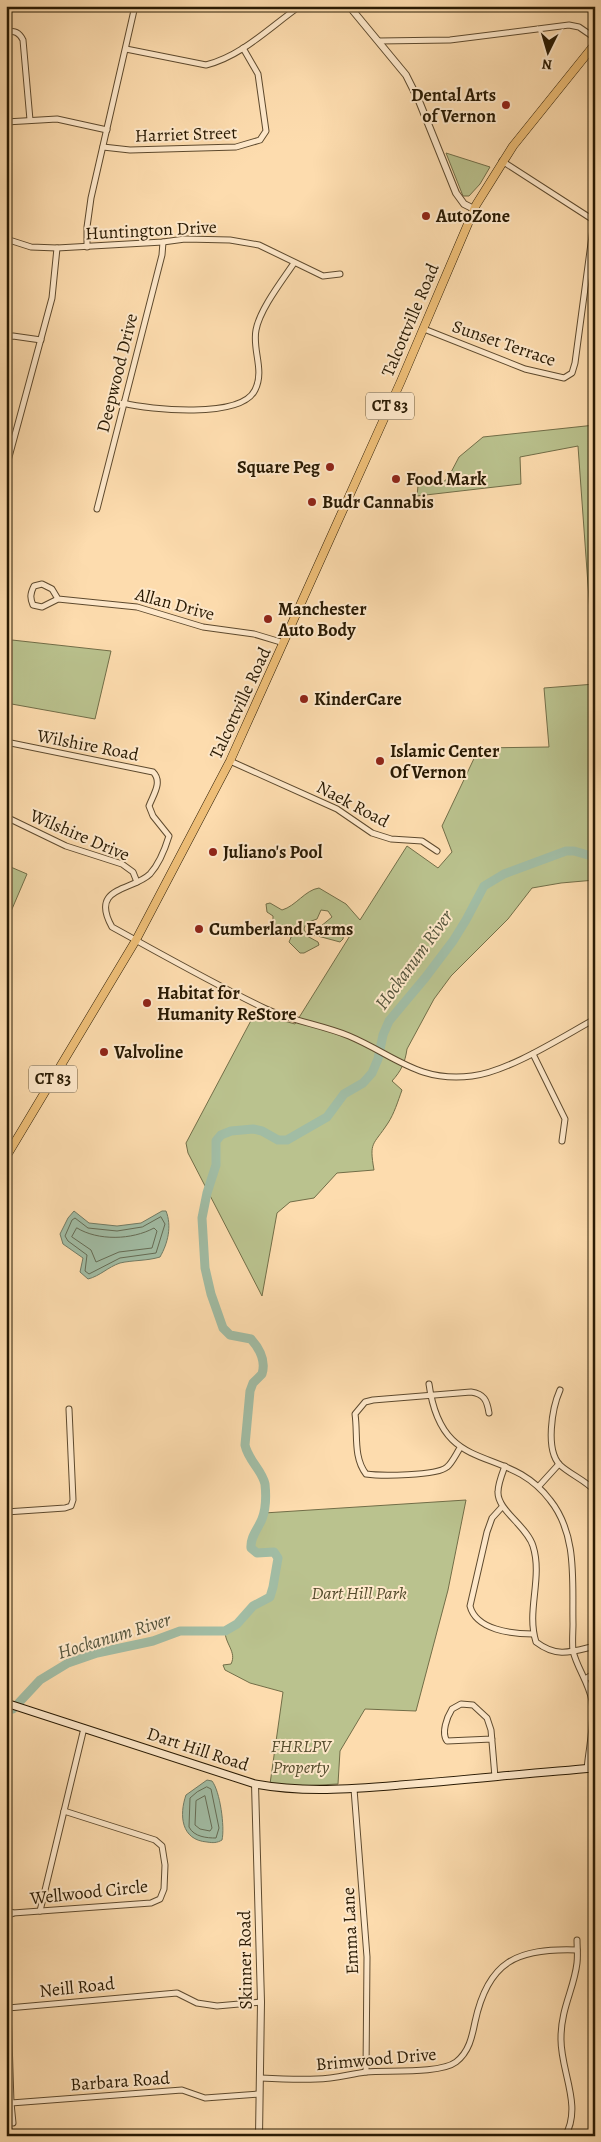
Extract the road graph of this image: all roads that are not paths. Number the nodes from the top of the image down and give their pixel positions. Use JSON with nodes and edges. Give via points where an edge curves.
{"nodes":[{"id":1,"x":135,"y":6,"type":"edge"},
{"id":2,"x":300,"y":6,"type":"edge"},
{"id":3,"x":349,"y":6,"type":"edge"},
{"id":4,"x":6,"y":31,"type":"edge"},
{"id":5,"x":595,"y":38,"type":"edge"},
{"id":6,"x":379,"y":41,"type":"junction"},
{"id":7,"x":595,"y":44,"type":"edge"},
{"id":8,"x":243,"y":48,"type":"junction"},
{"id":9,"x":126,"y":49,"type":"junction"},
{"id":10,"x":30,"y":120,"type":"junction"},
{"id":11,"x":6,"y":122,"type":"edge"},
{"id":12,"x":107,"y":130,"type":"junction"},
{"id":13,"x":103,"y":147,"type":"junction"},
{"id":14,"x":502,"y":161,"type":"junction"},
{"id":15,"x":474,"y":209,"type":"junction"},
{"id":16,"x":595,"y":222,"type":"edge"},
{"id":17,"x":6,"y":239,"type":"edge"},
{"id":18,"x":163,"y":242,"type":"junction"},
{"id":19,"x":87,"y":247,"type":"junction"},
{"id":20,"x":57,"y":248,"type":"junction"},
{"id":21,"x":294,"y":263,"type":"junction"},
{"id":22,"x":340,"y":274,"type":"dead end"},
{"id":23,"x":424,"y":329,"type":"junction"},
{"id":24,"x":6,"y":337,"type":"edge"},
{"id":25,"x":40,"y":340,"type":"junction"},
{"id":26,"x":123,"y":403,"type":"junction"},
{"id":27,"x":6,"y":440,"type":"edge"},
{"id":28,"x":13,"y":440,"type":"junction"},
{"id":29,"x":6,"y":468,"type":"edge"},
{"id":30,"x":97,"y":510,"type":"dead end"},
{"id":31,"x":58,"y":598,"type":"junction"},
{"id":32,"x":284,"y":643,"type":"junction"},
{"id":33,"x":6,"y":742,"type":"edge"},
{"id":34,"x":230,"y":761,"type":"junction"},
{"id":35,"x":6,"y":817,"type":"edge"},
{"id":36,"x":437,"y":851,"type":"dead end"},
{"id":37,"x":137,"y":882,"type":"junction"},
{"id":38,"x":136,"y":940,"type":"junction"},
{"id":39,"x":595,"y":1019,"type":"edge"},
{"id":40,"x":533,"y":1054,"type":"junction"},
{"id":41,"x":562,"y":1141,"type":"dead end"},
{"id":42,"x":6,"y":1157,"type":"edge"},
{"id":43,"x":429,"y":1384,"type":"dead end"},
{"id":44,"x":560,"y":1390,"type":"dead end"},
{"id":45,"x":430,"y":1394,"type":"junction"},
{"id":46,"x":69,"y":1409,"type":"dead end"},
{"id":47,"x":489,"y":1414,"type":"dead end"},
{"id":48,"x":460,"y":1448,"type":"junction"},
{"id":49,"x":559,"y":1464,"type":"junction"},
{"id":50,"x":505,"y":1466,"type":"junction"},
{"id":51,"x":539,"y":1486,"type":"junction"},
{"id":52,"x":594,"y":1489,"type":"edge"},
{"id":53,"x":502,"y":1507,"type":"junction"},
{"id":54,"x":6,"y":1512,"type":"edge"},
{"id":55,"x":534,"y":1634,"type":"junction"},
{"id":56,"x":595,"y":1646,"type":"edge"},
{"id":57,"x":573,"y":1651,"type":"junction"},
{"id":58,"x":595,"y":1673,"type":"edge"},
{"id":59,"x":585,"y":1679,"type":"junction"},
{"id":60,"x":7,"y":1703,"type":"edge"},
{"id":61,"x":84,"y":1728,"type":"junction"},
{"id":62,"x":492,"y":1739,"type":"junction"},
{"id":63,"x":595,"y":1768,"type":"edge"},
{"id":64,"x":587,"y":1769,"type":"junction"},
{"id":65,"x":495,"y":1777,"type":"junction"},
{"id":66,"x":255,"y":1784,"type":"junction"},
{"id":67,"x":354,"y":1789,"type":"junction"},
{"id":68,"x":64,"y":1811,"type":"junction"},
{"id":69,"x":6,"y":1910,"type":"edge"},
{"id":70,"x":40,"y":1911,"type":"junction"},
{"id":71,"x":13,"y":1914,"type":"junction"},
{"id":72,"x":6,"y":1917,"type":"edge"},
{"id":73,"x":578,"y":1940,"type":"dead end"},
{"id":74,"x":577,"y":1950,"type":"junction"},
{"id":75,"x":261,"y":2002,"type":"junction"},
{"id":76,"x":366,"y":2072,"type":"junction"},
{"id":77,"x":260,"y":2078,"type":"junction"},
{"id":78,"x":259,"y":2094,"type":"junction"},
{"id":79,"x":11,"y":2103,"type":"junction"},
{"id":80,"x":13,"y":2123,"type":"dead end"},
{"id":81,"x":259,"y":2136,"type":"edge"},
{"id":82,"x":565,"y":2136,"type":"edge"}],
"edges":[{"from":1,"to":9,"type":"street"},
{"from":2,"to":8,"type":"street"},
{"from":3,"to":6,"type":"street"},
{"from":4,"to":10,"type":"street","via":[[20,34],[23,40]]},
{"from":5,"to":6,"type":"street","via":[[579,27],[569,25],[450,40]]},
{"from":6,"to":15,"type":"street","via":[[406,75],[456,194],[464,204]]},
{"from":7,"to":14,"type":"main road","name":"Talcottville Road","number":"CT 83"},
{"from":8,"to":9,"type":"street","via":[[206,66]]},
{"from":8,"to":13,"type":"street","name":"Harriet Street","via":[[258,74],[266,130],[260,140],[236,147],[130,150]]},
{"from":9,"to":12,"type":"street"},
{"from":10,"to":11,"type":"street"},
{"from":10,"to":12,"type":"street","via":[[57,119]]},
{"from":12,"to":13,"type":"street"},
{"from":13,"to":19,"type":"street","via":[[87,227]]},
{"from":14,"to":15,"type":"main road","name":"Talcottville Road","number":"CT 83"},
{"from":14,"to":16,"type":"street"},
{"from":15,"to":23,"type":"main road","name":"Talcottville Road","number":"CT 83"},
{"from":16,"to":23,"type":"street","name":"Sunset Terrace","via":[[572,373],[564,378],[525,369]]},
{"from":17,"to":20,"type":"street","name":"Huntington Drive","via":[[31,247]]},
{"from":18,"to":19,"type":"street","name":"Huntington Drive"},
{"from":18,"to":21,"type":"street","name":"Huntington Drive","via":[[230,240],[259,245]]},
{"from":18,"to":26,"type":"street","name":"Deepwood Drive"},
{"from":19,"to":20,"type":"street","name":"Huntington Drive"},
{"from":20,"to":25,"type":"street","via":[[52,298]]},
{"from":21,"to":22,"type":"street","name":"Huntington Drive","via":[[323,276]]},
{"from":21,"to":26,"type":"street","via":[[260,319],[256,331],[260,375],[254,392],[244,402],[232,407],[172,410]]},
{"from":23,"to":32,"type":"main road","name":"Talcottville Road","number":"CT 83"},
{"from":24,"to":25,"type":"street"},
{"from":25,"to":28,"type":"street"},
{"from":26,"to":30,"type":"street","name":"Deepwood Drive"},
{"from":27,"to":28,"type":"street"},
{"from":28,"to":29,"type":"street"},
{"from":31,"to":31,"type":"street","name":"Allan Drive","via":[[42,607],[33,606],[30,592],[34,586],[42,584],[52,588]]},
{"from":31,"to":32,"type":"street","name":"Allan Drive","via":[[137,606],[203,628],[254,634]]},
{"from":32,"to":34,"type":"main road","name":"Talcottville Road","number":"CT 83"},
{"from":33,"to":37,"type":"street","name":"Wilshire Road","via":[[153,772],[157,776],[158,782],[149,806],[169,836],[159,861],[149,875]]},
{"from":34,"to":36,"type":"street","name":"Naek Road","via":[[337,809],[372,833],[388,839],[422,842]]},
{"from":34,"to":38,"type":"main road","name":"Talcottville Road","number":"CT 83"},
{"from":35,"to":37,"type":"street","name":"Wilshire Drive","via":[[66,846],[122,864],[132,872]]},
{"from":37,"to":38,"type":"street","name":"Wilshire Drive","via":[[120,888],[106,905],[106,917],[112,927]]},
{"from":38,"to":40,"type":"street","via":[[268,1010],[328,1027],[436,1077],[474,1076]]},
{"from":38,"to":42,"type":"main road","name":"Talcottville Road","number":"CT 83"},
{"from":39,"to":40,"type":"street"},
{"from":40,"to":41,"type":"street","via":[[564,1118]]},
{"from":43,"to":45,"type":"street"},
{"from":44,"to":49,"type":"street","via":[[554,1405],[551,1435]]},
{"from":45,"to":47,"type":"street","via":[[480,1394],[488,1402]]},
{"from":45,"to":48,"type":"street","via":[[435,1415]]},
{"from":45,"to":48,"type":"street","via":[[373,1400],[360,1406],[355,1414],[359,1466],[366,1474],[378,1476],[435,1472],[446,1468]]},
{"from":46,"to":54,"type":"street","via":[[71,1506]]},
{"from":48,"to":50,"type":"street"},
{"from":49,"to":51,"type":"street"},
{"from":49,"to":52,"type":"street"},
{"from":50,"to":51,"type":"street"},
{"from":50,"to":53,"type":"street","via":[[497,1493]]},
{"from":51,"to":57,"type":"street","via":[[558,1511],[569,1538]]},
{"from":53,"to":55,"type":"street","via":[[524,1529],[532,1544],[537,1577]]},
{"from":53,"to":55,"type":"street","via":[[492,1518],[487,1532],[470,1606],[472,1614],[478,1621],[520,1634]]},
{"from":55,"to":57,"type":"street","via":[[536,1642],[548,1651]]},
{"from":56,"to":57,"type":"street"},
{"from":57,"to":59,"type":"street"},
{"from":58,"to":59,"type":"street"},
{"from":59,"to":64,"type":"street","via":[[592,1700]]},
{"from":60,"to":61,"type":"main road","name":"Dart Hill Road"},
{"from":61,"to":66,"type":"main road","name":"Dart Hill Road"},
{"from":61,"to":68,"type":"street"},
{"from":62,"to":62,"type":"street","via":[[490,1723],[478,1709],[468,1704],[452,1709],[444,1731],[447,1741]]},
{"from":62,"to":65,"type":"street"},
{"from":63,"to":64,"type":"main road","name":"Dart Hill Road"},
{"from":64,"to":65,"type":"main road","name":"Dart Hill Road"},
{"from":65,"to":67,"type":"main road","name":"Dart Hill Road"},
{"from":66,"to":67,"type":"main road","name":"Dart Hill Road","via":[[304,1790]]},
{"from":66,"to":75,"type":"street","name":"Skinner Road"},
{"from":67,"to":76,"type":"street","name":"Emma Lane","via":[[367,1957]]},
{"from":68,"to":70,"type":"street"},
{"from":68,"to":70,"type":"street","name":"Wellwood Circle","via":[[155,1840],[162,1846],[164,1889],[160,1898],[150,1903]]},
{"from":69,"to":71,"type":"street","name":"Wellwood Circle"},
{"from":70,"to":71,"type":"street","name":"Wellwood Circle"},
{"from":71,"to":72,"type":"street","name":"Wellwood Circle"},
{"from":73,"to":74,"type":"street"},
{"from":74,"to":76,"type":"street","name":"Brimwood Drive","via":[[529,1954],[501,1967],[484,1989],[470,2042],[456,2062],[432,2069]]},
{"from":74,"to":82,"type":"street","via":[[577,1963],[561,2022],[563,2063],[573,2107]]},
{"from":75,"to":77,"type":"street","name":"Skinner Road"},
{"from":75,"to":79,"type":"street","name":"Neill Road","via":[[217,2006],[197,2003],[177,1993],[8,2008]]},
{"from":76,"to":77,"type":"street","name":"Brimwood Drive","via":[[318,2079]]},
{"from":77,"to":78,"type":"street","name":"Skinner Road"},
{"from":78,"to":79,"type":"street","name":"Barbara Road","via":[[205,2098],[182,2090]]},
{"from":78,"to":81,"type":"street","name":"Skinner Road"},
{"from":79,"to":80,"type":"street","name":"Neill Road"}]}
